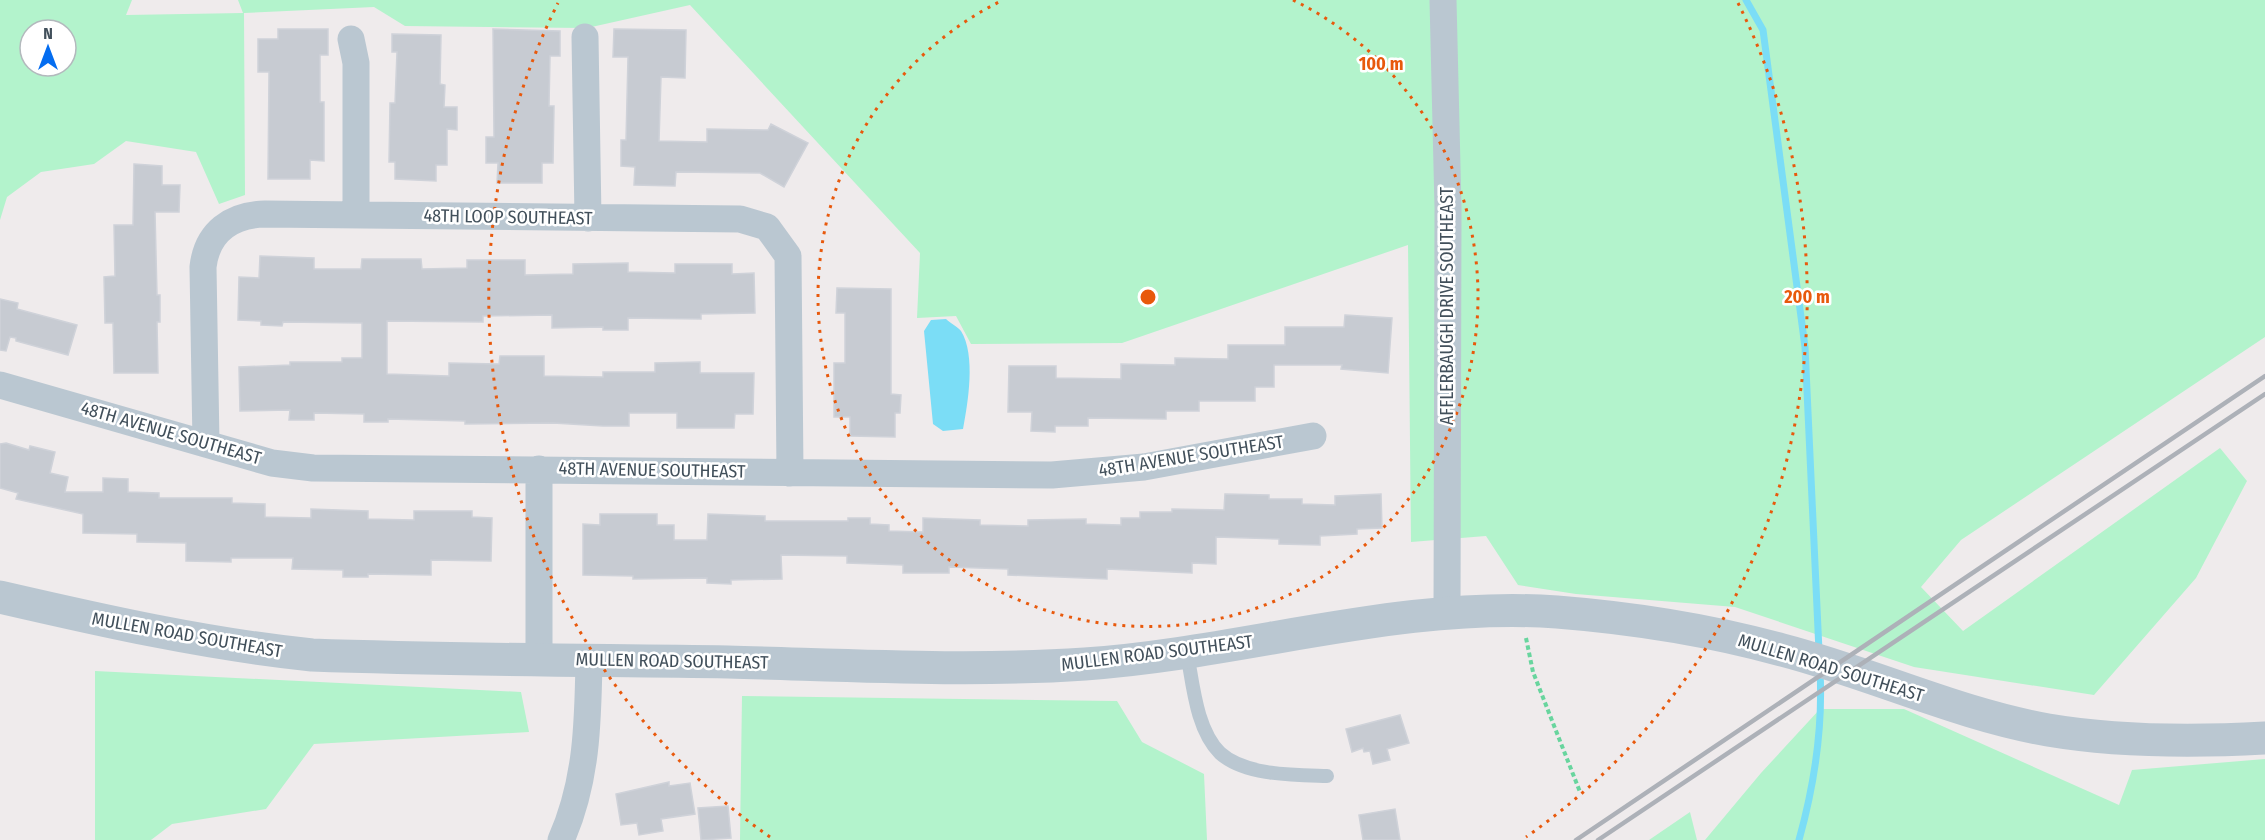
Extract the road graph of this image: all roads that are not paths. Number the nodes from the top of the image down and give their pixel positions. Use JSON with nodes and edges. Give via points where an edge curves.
{"nodes":[{"id":1,"x":1443,"y":0,"type":"edge"},
{"id":2,"x":585,"y":37,"type":"dead end"},
{"id":3,"x":351,"y":39,"type":"dead end"},
{"id":4,"x":356,"y":215,"type":"junction"},
{"id":5,"x":588,"y":218,"type":"junction"},
{"id":6,"x":0,"y":385,"type":"edge"},
{"id":7,"x":1312,"y":436,"type":"dead end"},
{"id":8,"x":206,"y":444,"type":"junction"},
{"id":9,"x":539,"y":469,"type":"junction"},
{"id":10,"x":790,"y":473,"type":"junction"},
{"id":11,"x":0,"y":597,"type":"edge"},
{"id":12,"x":1447,"y":613,"type":"junction"},
{"id":13,"x":1187,"y":652,"type":"junction"},
{"id":14,"x":539,"y":658,"type":"junction"},
{"id":15,"x":589,"y":660,"type":"junction"},
{"id":16,"x":2265,"y":738,"type":"edge"},
{"id":17,"x":1327,"y":776,"type":"dead end"},
{"id":18,"x":561,"y":840,"type":"edge"}],
"edges":[{"from":1,"to":12,"type":"street","name":"AFFLERBAUGH DRIVE SOUTHEAST","via":[[1448,208]]},
{"from":2,"to":5,"type":"street"},
{"from":3,"to":4,"type":"street","via":[[356,63]]},
{"from":4,"to":5,"type":"street","name":"48TH LOOP SOUTHEAST"},
{"from":4,"to":8,"type":"street","name":"48TH LOOP SOUTHEAST","via":[[247,214],[228,222],[213,237],[203,267]]},
{"from":5,"to":10,"type":"street","name":"48TH LOOP SOUTHEAST","via":[[740,219],[766,228],[777,238],[789,265]]},
{"from":6,"to":8,"type":"street","name":"48TH AVENUE SOUTHEAST"},
{"from":7,"to":10,"type":"street","name":"48TH AVENUE SOUTHEAST","via":[[1144,467],[1052,475]]},
{"from":8,"to":9,"type":"street","name":"48TH AVENUE SOUTHEAST","via":[[272,463],[313,468]]},
{"from":9,"to":10,"type":"street","name":"48TH AVENUE SOUTHEAST"},
{"from":9,"to":14,"type":"street"},
{"from":11,"to":14,"type":"street","name":"MULLEN ROAD SOUTHEAST","via":[[142,630],[255,649],[426,659]]},
{"from":12,"to":13,"type":"street","name":"MULLEN ROAD SOUTHEAST"},
{"from":12,"to":16,"type":"street","name":"MULLEN ROAD SOUTHEAST","via":[[1554,612],[1651,622],[1783,650],[1973,711],[2048,730],[2182,742]]},
{"from":13,"to":15,"type":"street","name":"MULLEN ROAD SOUTHEAST","via":[[1038,666]]},
{"from":13,"to":17,"type":"lane","via":[[1197,706],[1221,753],[1256,770]]},
{"from":14,"to":15,"type":"street","name":"MULLEN ROAD SOUTHEAST"},
{"from":15,"to":18,"type":"street","via":[[588,730],[575,808]]}]}
